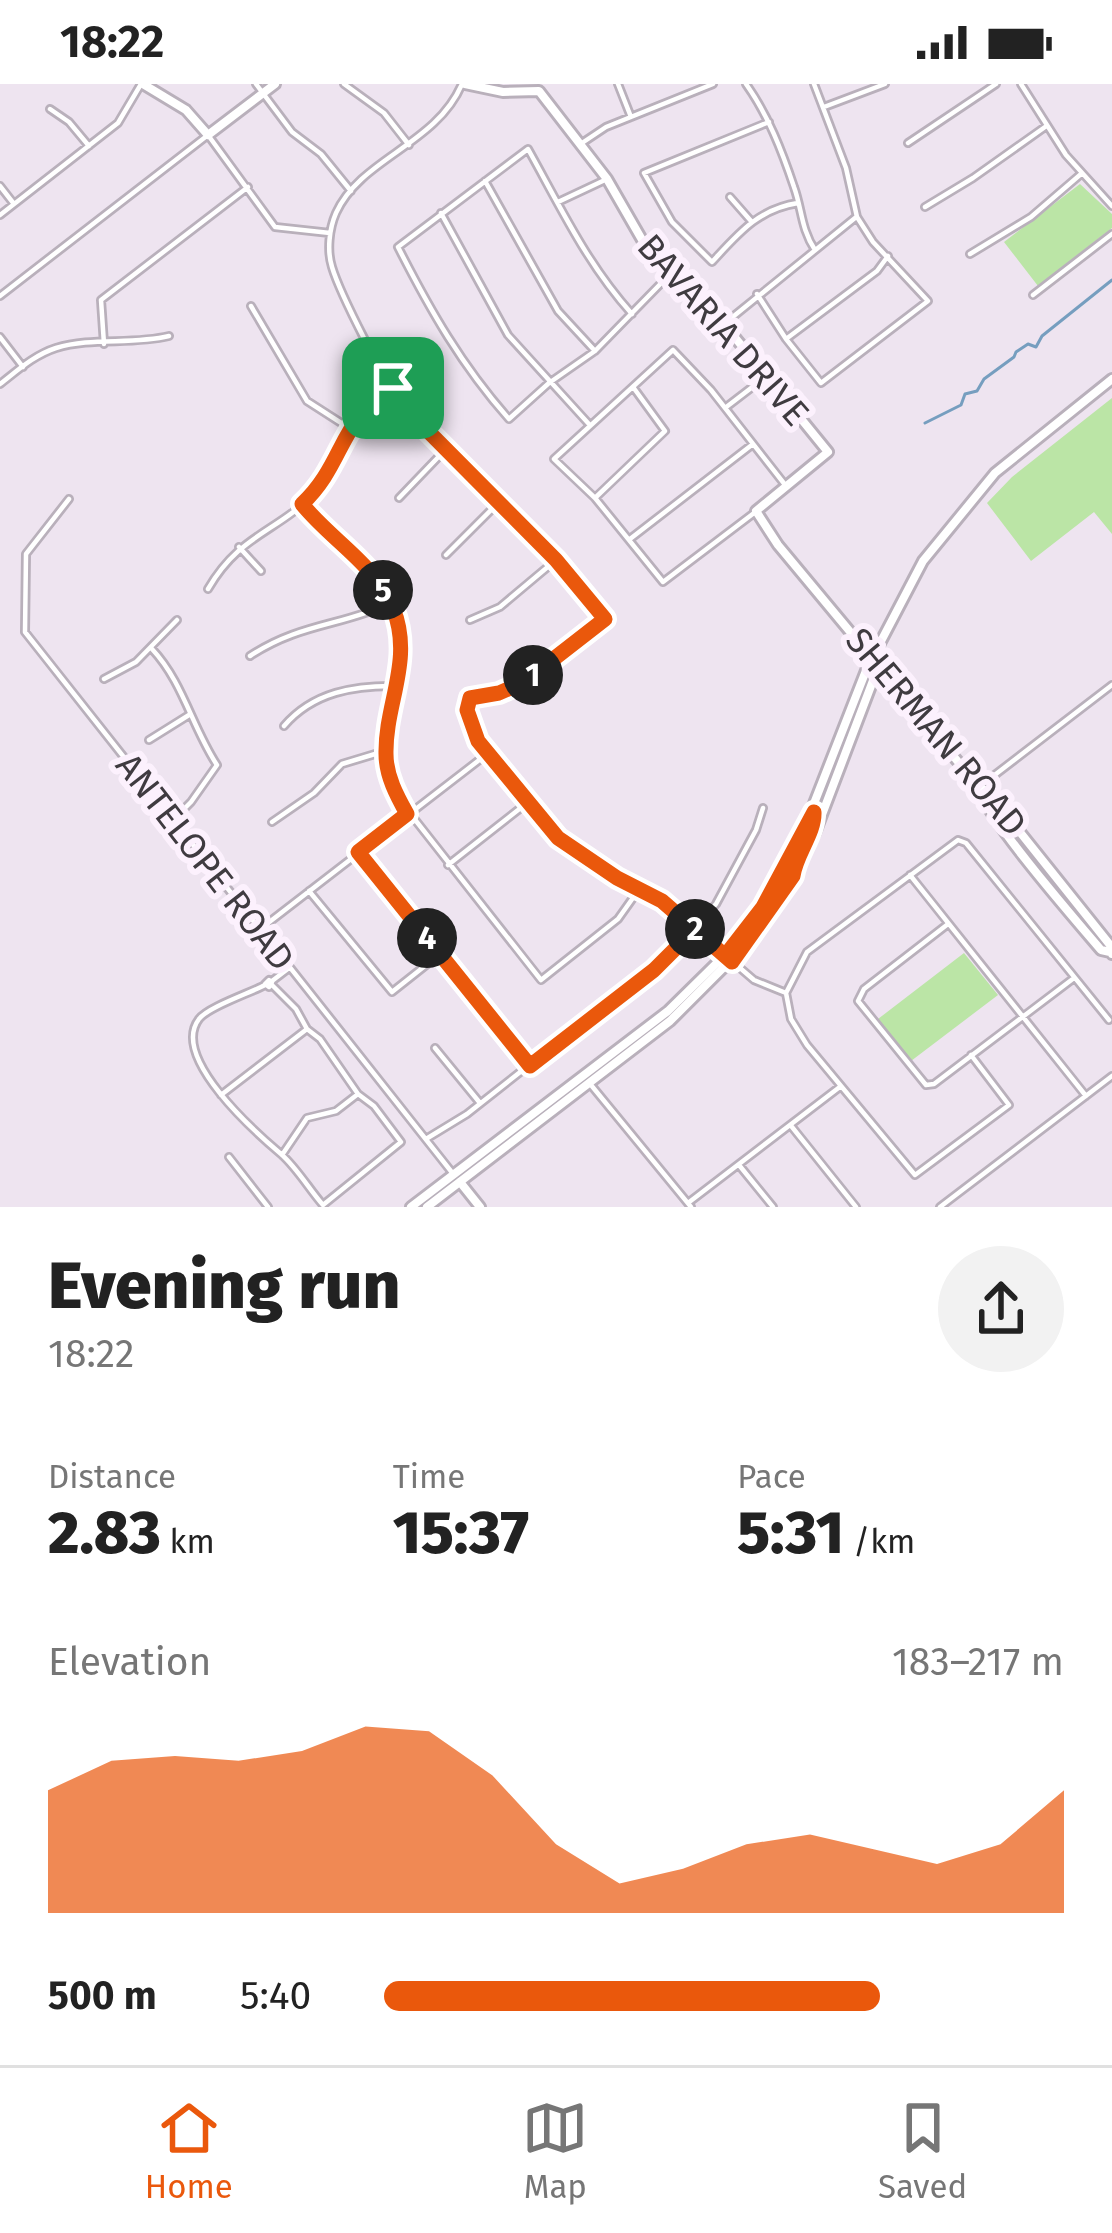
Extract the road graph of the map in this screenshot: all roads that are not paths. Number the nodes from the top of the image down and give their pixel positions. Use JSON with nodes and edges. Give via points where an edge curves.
{"nodes":[{"id":1,"x":142,"y":84,"type":"edge"},
{"id":2,"x":256,"y":84,"type":"edge"},
{"id":3,"x":275,"y":84,"type":"edge"},
{"id":4,"x":344,"y":84,"type":"edge"},
{"id":5,"x":463,"y":84,"type":"edge"},
{"id":6,"x":618,"y":84,"type":"edge"},
{"id":7,"x":713,"y":84,"type":"edge"},
{"id":8,"x":746,"y":84,"type":"edge"},
{"id":9,"x":814,"y":84,"type":"edge"},
{"id":10,"x":885,"y":84,"type":"edge"},
{"id":11,"x":996,"y":84,"type":"edge"},
{"id":12,"x":1021,"y":84,"type":"edge"},
{"id":13,"x":263,"y":93,"type":"junction"},
{"id":14,"x":824,"y":107,"type":"junction"},
{"id":15,"x":50,"y":109,"type":"dead end"},
{"id":16,"x":631,"y":117,"type":"junction"},
{"id":17,"x":769,"y":122,"type":"junction"},
{"id":18,"x":1046,"y":126,"type":"junction"},
{"id":19,"x":208,"y":135,"type":"junction"},
{"id":20,"x":908,"y":143,"type":"dead end"},
{"id":21,"x":580,"y":144,"type":"junction"},
{"id":22,"x":409,"y":145,"type":"junction"},
{"id":23,"x":89,"y":146,"type":"junction"},
{"id":24,"x":1082,"y":174,"type":"junction"},
{"id":25,"x":485,"y":179,"type":"junction"},
{"id":26,"x":607,"y":179,"type":"junction"},
{"id":27,"x":0,"y":186,"type":"edge"},
{"id":28,"x":248,"y":187,"type":"junction"},
{"id":29,"x":351,"y":190,"type":"junction"},
{"id":30,"x":730,"y":197,"type":"dead end"},
{"id":31,"x":798,"y":202,"type":"junction"},
{"id":32,"x":557,"y":203,"type":"junction"},
{"id":33,"x":14,"y":204,"type":"junction"},
{"id":34,"x":1112,"y":206,"type":"edge"},
{"id":35,"x":925,"y":207,"type":"dead end"},
{"id":36,"x":441,"y":213,"type":"junction"},
{"id":37,"x":0,"y":215,"type":"edge"},
{"id":38,"x":857,"y":217,"type":"junction"},
{"id":39,"x":751,"y":221,"type":"junction"},
{"id":40,"x":331,"y":233,"type":"junction"},
{"id":41,"x":1112,"y":234,"type":"edge"},
{"id":42,"x":815,"y":250,"type":"junction"},
{"id":43,"x":970,"y":254,"type":"dead end"},
{"id":44,"x":888,"y":256,"type":"junction"},
{"id":45,"x":670,"y":273,"type":"junction"},
{"id":46,"x":757,"y":294,"type":"junction"},
{"id":47,"x":0,"y":296,"type":"edge"},
{"id":48,"x":1033,"y":296,"type":"dead end"},
{"id":49,"x":251,"y":306,"type":"dead end"},
{"id":50,"x":632,"y":314,"type":"junction"},
{"id":51,"x":724,"y":324,"type":"junction"},
{"id":52,"x":169,"y":336,"type":"dead end"},
{"id":53,"x":0,"y":337,"type":"edge"},
{"id":54,"x":786,"y":340,"type":"junction"},
{"id":55,"x":104,"y":344,"type":"junction"},
{"id":56,"x":596,"y":351,"type":"junction"},
{"id":57,"x":23,"y":367,"type":"junction"},
{"id":58,"x":768,"y":375,"type":"junction"},
{"id":59,"x":1112,"y":379,"type":"edge"},
{"id":60,"x":549,"y":382,"type":"junction"},
{"id":61,"x":0,"y":384,"type":"edge"},
{"id":62,"x":633,"y":387,"type":"junction"},
{"id":63,"x":393,"y":388,"type":"junction"},
{"id":64,"x":725,"y":408,"type":"junction"},
{"id":65,"x":589,"y":424,"type":"junction"},
{"id":66,"x":349,"y":428,"type":"junction"},
{"id":67,"x":753,"y":444,"type":"junction"},
{"id":68,"x":446,"y":449,"type":"junction"},
{"id":69,"x":786,"y":486,"type":"junction"},
{"id":70,"x":399,"y":497,"type":"dead end"},
{"id":71,"x":595,"y":498,"type":"junction"},
{"id":72,"x":69,"y":499,"type":"dead end"},
{"id":73,"x":499,"y":502,"type":"junction"},
{"id":74,"x":302,"y":504,"type":"junction"},
{"id":75,"x":756,"y":511,"type":"junction"},
{"id":76,"x":630,"y":539,"type":"junction"},
{"id":77,"x":239,"y":547,"type":"junction"},
{"id":78,"x":446,"y":555,"type":"dead end"},
{"id":79,"x":556,"y":560,"type":"junction"},
{"id":80,"x":261,"y":571,"type":"dead end"},
{"id":81,"x":208,"y":589,"type":"dead end"},
{"id":82,"x":391,"y":603,"type":"junction"},
{"id":83,"x":177,"y":620,"type":"dead end"},
{"id":84,"x":470,"y":620,"type":"dead end"},
{"id":85,"x":152,"y":649,"type":"junction"},
{"id":86,"x":250,"y":656,"type":"dead end"},
{"id":87,"x":875,"y":660,"type":"junction"},
{"id":88,"x":104,"y":679,"type":"dead end"},
{"id":89,"x":398,"y":686,"type":"junction"},
{"id":90,"x":1112,"y":686,"type":"edge"},
{"id":91,"x":189,"y":715,"type":"junction"},
{"id":92,"x":284,"y":726,"type":"dead end"},
{"id":93,"x":149,"y":740,"type":"dead end"},
{"id":94,"x":385,"y":751,"type":"junction"},
{"id":95,"x":488,"y":753,"type":"junction"},
{"id":96,"x":979,"y":787,"type":"junction"},
{"id":97,"x":527,"y":802,"type":"junction"},
{"id":98,"x":763,"y":808,"type":"dead end"},
{"id":99,"x":814,"y":812,"type":"junction"},
{"id":100,"x":407,"y":814,"type":"junction"},
{"id":101,"x":171,"y":822,"type":"junction"},
{"id":102,"x":272,"y":822,"type":"dead end"},
{"id":103,"x":358,"y":852,"type":"junction"},
{"id":104,"x":448,"y":865,"type":"junction"},
{"id":105,"x":909,"y":874,"type":"junction"},
{"id":106,"x":793,"y":876,"type":"junction"},
{"id":107,"x":640,"y":888,"type":"junction"},
{"id":108,"x":308,"y":890,"type":"junction"},
{"id":109,"x":949,"y":924,"type":"junction"},
{"id":110,"x":695,"y":929,"type":"junction"},
{"id":111,"x":259,"y":930,"type":"junction"},
{"id":112,"x":1111,"y":953,"type":"edge"},
{"id":113,"x":440,"y":954,"type":"junction"},
{"id":114,"x":729,"y":959,"type":"junction"},
{"id":115,"x":289,"y":968,"type":"junction"},
{"id":116,"x":1074,"y":978,"type":"junction"},
{"id":117,"x":270,"y":984,"type":"junction"},
{"id":118,"x":786,"y":993,"type":"junction"},
{"id":119,"x":1023,"y":1018,"type":"junction"},
{"id":120,"x":1109,"y":1020,"type":"dead end"},
{"id":121,"x":307,"y":1029,"type":"junction"},
{"id":122,"x":435,"y":1048,"type":"dead end"},
{"id":123,"x":971,"y":1055,"type":"junction"},
{"id":124,"x":530,"y":1066,"type":"junction"},
{"id":125,"x":1112,"y":1076,"type":"edge"},
{"id":126,"x":587,"y":1080,"type":"junction"},
{"id":127,"x":841,"y":1086,"type":"junction"},
{"id":128,"x":358,"y":1094,"type":"junction"},
{"id":129,"x":221,"y":1095,"type":"junction"},
{"id":130,"x":1085,"y":1096,"type":"junction"},
{"id":131,"x":480,"y":1103,"type":"junction"},
{"id":132,"x":790,"y":1125,"type":"junction"},
{"id":133,"x":426,"y":1139,"type":"junction"},
{"id":134,"x":282,"y":1155,"type":"junction"},
{"id":135,"x":229,"y":1157,"type":"dead end"},
{"id":136,"x":739,"y":1165,"type":"junction"},
{"id":137,"x":457,"y":1178,"type":"junction"},
{"id":138,"x":689,"y":1205,"type":"edge"},
{"id":139,"x":321,"y":1206,"type":"edge"},
{"id":140,"x":268,"y":1207,"type":"edge"},
{"id":141,"x":411,"y":1207,"type":"edge"},
{"id":142,"x":427,"y":1207,"type":"edge"},
{"id":143,"x":480,"y":1207,"type":"edge"},
{"id":144,"x":772,"y":1207,"type":"edge"},
{"id":145,"x":856,"y":1207,"type":"edge"},
{"id":146,"x":940,"y":1207,"type":"edge"}],
"edges":[{"from":1,"to":19,"type":"main road","via":[[186,110]]},
{"from":1,"to":23,"type":"street","via":[[118,123]]},
{"from":2,"to":13,"type":"street"},
{"from":3,"to":13,"type":"main road"},
{"from":4,"to":22,"type":"street","via":[[384,113]]},
{"from":5,"to":21,"type":"main road","name":"BAVARIA DRIVE","via":[[538,91]]},
{"from":5,"to":22,"type":"street","via":[[447,113]]},
{"from":6,"to":16,"type":"street"},
{"from":7,"to":16,"type":"street"},
{"from":8,"to":17,"type":"street"},
{"from":9,"to":14,"type":"street"},
{"from":10,"to":14,"type":"street"},
{"from":11,"to":20,"type":"street"},
{"from":12,"to":18,"type":"street"},
{"from":13,"to":19,"type":"main road"},
{"from":13,"to":29,"type":"street"},
{"from":14,"to":38,"type":"street"},
{"from":15,"to":23,"type":"street"},
{"from":16,"to":21,"type":"street"},
{"from":17,"to":31,"type":"street"},
{"from":17,"to":39,"type":"street","via":[[644,173],[672,222],[712,262]]},
{"from":18,"to":24,"type":"street"},
{"from":18,"to":35,"type":"street"},
{"from":19,"to":28,"type":"street"},
{"from":19,"to":47,"type":"street"},
{"from":21,"to":26,"type":"main road","name":"BAVARIA DRIVE"},
{"from":22,"to":29,"type":"street"},
{"from":23,"to":33,"type":"street"},
{"from":24,"to":34,"type":"street"},
{"from":24,"to":43,"type":"street"},
{"from":25,"to":32,"type":"street","via":[[528,149]]},
{"from":25,"to":36,"type":"street"},
{"from":25,"to":56,"type":"street","via":[[558,311]]},
{"from":26,"to":32,"type":"street"},
{"from":26,"to":45,"type":"main road","name":"BAVARIA DRIVE"},
{"from":27,"to":33,"type":"street"},
{"from":28,"to":40,"type":"street","via":[[275,226]]},
{"from":28,"to":55,"type":"street","via":[[101,300]]},
{"from":29,"to":40,"type":"street"},
{"from":30,"to":39,"type":"street"},
{"from":31,"to":39,"type":"street"},
{"from":31,"to":42,"type":"street"},
{"from":32,"to":50,"type":"street","via":[[600,278]]},
{"from":33,"to":37,"type":"street"},
{"from":36,"to":60,"type":"street","via":[[488,304]]},
{"from":36,"to":60,"type":"street","via":[[398,247],[445,337],[509,419]]},
{"from":38,"to":42,"type":"street"},
{"from":38,"to":44,"type":"street"},
{"from":40,"to":63,"type":"street","via":[[332,269]]},
{"from":41,"to":48,"type":"street"},
{"from":42,"to":46,"type":"street"},
{"from":44,"to":54,"type":"street"},
{"from":44,"to":54,"type":"street","via":[[928,301],[821,383]]},
{"from":45,"to":50,"type":"street"},
{"from":45,"to":51,"type":"main road","name":"BAVARIA DRIVE"},
{"from":46,"to":51,"type":"street"},
{"from":46,"to":54,"type":"street"},
{"from":49,"to":66,"type":"street","via":[[307,400]]},
{"from":50,"to":56,"type":"street"},
{"from":51,"to":58,"type":"main road","name":"BAVARIA DRIVE"},
{"from":52,"to":55,"type":"street"},
{"from":53,"to":57,"type":"street"},
{"from":55,"to":57,"type":"street","via":[[56,348]]},
{"from":56,"to":60,"type":"street"},
{"from":57,"to":61,"type":"street"},
{"from":58,"to":64,"type":"street"},
{"from":58,"to":69,"type":"main road","name":"BAVARIA DRIVE","via":[[828,452]]},
{"from":59,"to":87,"type":"main road","via":[[967,503],[912,580]]},
{"from":60,"to":65,"type":"street"},
{"from":62,"to":64,"type":"street","via":[[673,350]]},
{"from":62,"to":65,"type":"street"},
{"from":62,"to":71,"type":"street","via":[[665,431]]},
{"from":63,"to":66,"type":"street"},
{"from":63,"to":68,"type":"street"},
{"from":64,"to":67,"type":"street"},
{"from":65,"to":71,"type":"street","via":[[554,459]]},
{"from":66,"to":74,"type":"street","via":[[334,467]]},
{"from":67,"to":69,"type":"street"},
{"from":67,"to":76,"type":"street"},
{"from":68,"to":70,"type":"street"},
{"from":68,"to":73,"type":"street"},
{"from":69,"to":75,"type":"main road"},
{"from":71,"to":76,"type":"street"},
{"from":72,"to":101,"type":"street","name":"ANTELOPE ROAD","via":[[26,554],[25,632]]},
{"from":73,"to":78,"type":"street"},
{"from":73,"to":79,"type":"street"},
{"from":74,"to":77,"type":"street"},
{"from":74,"to":82,"type":"street","via":[[366,566]]},
{"from":75,"to":76,"type":"street","via":[[663,582]]},
{"from":75,"to":87,"type":"main road","name":"SHERMAN ROAD"},
{"from":77,"to":80,"type":"street"},
{"from":77,"to":81,"type":"street"},
{"from":79,"to":84,"type":"street","via":[[500,607]]},
{"from":79,"to":95,"type":"street","via":[[605,619],[524,682],[470,698],[473,732]]},
{"from":82,"to":86,"type":"street","via":[[291,633]]},
{"from":82,"to":89,"type":"street","via":[[400,635]]},
{"from":83,"to":85,"type":"street"},
{"from":85,"to":88,"type":"street"},
{"from":85,"to":91,"type":"street","via":[[172,672]]},
{"from":87,"to":96,"type":"main road","name":"SHERMAN ROAD"},
{"from":87,"to":99,"type":"main road"},
{"from":87,"to":106,"type":"main road","via":[[834,787]]},
{"from":89,"to":92,"type":"street","via":[[327,696]]},
{"from":89,"to":94,"type":"street"},
{"from":90,"to":96,"type":"street"},
{"from":91,"to":93,"type":"street"},
{"from":91,"to":101,"type":"street","via":[[217,765]]},
{"from":94,"to":100,"type":"street"},
{"from":94,"to":102,"type":"street","via":[[342,764]]},
{"from":95,"to":97,"type":"street"},
{"from":95,"to":100,"type":"street"},
{"from":96,"to":112,"type":"main road","name":"SHERMAN ROAD"},
{"from":97,"to":104,"type":"street"},
{"from":97,"to":107,"type":"street","via":[[558,838]]},
{"from":98,"to":110,"type":"street","via":[[716,904]]},
{"from":99,"to":106,"type":"main road"},
{"from":99,"to":114,"type":"main road"},
{"from":100,"to":103,"type":"street"},
{"from":100,"to":104,"type":"street"},
{"from":101,"to":111,"type":"street","name":"ANTELOPE ROAD"},
{"from":103,"to":108,"type":"street"},
{"from":103,"to":113,"type":"street"},
{"from":104,"to":107,"type":"street","via":[[541,980],[618,919]]},
{"from":105,"to":109,"type":"street"},
{"from":105,"to":116,"type":"street","via":[[958,840],[966,843]]},
{"from":105,"to":118,"type":"street","via":[[807,952]]},
{"from":106,"to":114,"type":"main road"},
{"from":107,"to":110,"type":"street"},
{"from":108,"to":111,"type":"street"},
{"from":108,"to":113,"type":"street","via":[[392,992]]},
{"from":109,"to":119,"type":"street"},
{"from":109,"to":123,"type":"street","via":[[858,1000],[926,1085]]},
{"from":110,"to":114,"type":"street"},
{"from":110,"to":124,"type":"street"},
{"from":111,"to":115,"type":"street","name":"ANTELOPE ROAD"},
{"from":113,"to":124,"type":"street"},
{"from":114,"to":118,"type":"street"},
{"from":114,"to":126,"type":"main road"},
{"from":115,"to":117,"type":"street"},
{"from":115,"to":133,"type":"street","name":"ANTELOPE ROAD"},
{"from":116,"to":119,"type":"street"},
{"from":116,"to":120,"type":"street"},
{"from":117,"to":121,"type":"street"},
{"from":117,"to":129,"type":"street","via":[[208,1011],[192,1033]]},
{"from":118,"to":127,"type":"street","via":[[796,1028]]},
{"from":119,"to":123,"type":"street"},
{"from":119,"to":130,"type":"street"},
{"from":121,"to":128,"type":"street"},
{"from":121,"to":129,"type":"street"},
{"from":122,"to":131,"type":"street"},
{"from":123,"to":127,"type":"street","via":[[1010,1105],[915,1174]]},
{"from":124,"to":131,"type":"street"},
{"from":125,"to":130,"type":"street"},
{"from":126,"to":137,"type":"main road"},
{"from":126,"to":138,"type":"street"},
{"from":127,"to":132,"type":"street"},
{"from":128,"to":134,"type":"street","via":[[336,1111],[307,1118]]},
{"from":128,"to":139,"type":"street","via":[[401,1142]]},
{"from":129,"to":134,"type":"street"},
{"from":130,"to":146,"type":"street"},
{"from":131,"to":133,"type":"street"},
{"from":132,"to":136,"type":"street"},
{"from":132,"to":145,"type":"street"},
{"from":133,"to":137,"type":"street","name":"ANTELOPE ROAD"},
{"from":134,"to":139,"type":"street"},
{"from":135,"to":140,"type":"street"},
{"from":136,"to":138,"type":"street"},
{"from":136,"to":144,"type":"street"},
{"from":137,"to":141,"type":"main road"},
{"from":137,"to":142,"type":"main road"},
{"from":137,"to":143,"type":"main road","name":"ANTELOPE ROAD"}]}
